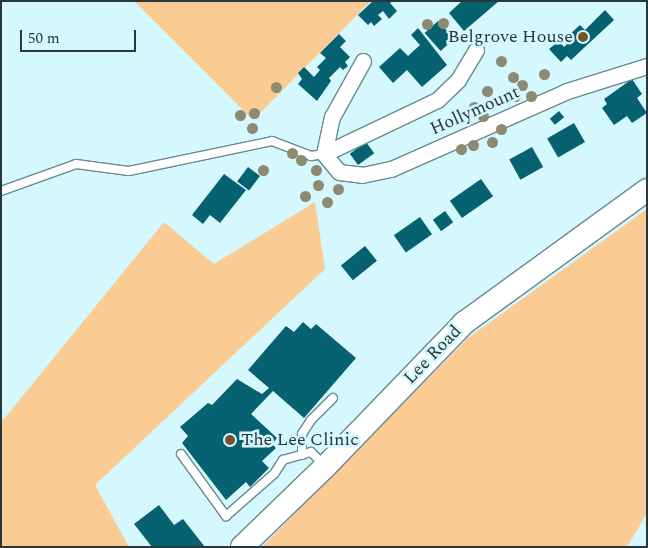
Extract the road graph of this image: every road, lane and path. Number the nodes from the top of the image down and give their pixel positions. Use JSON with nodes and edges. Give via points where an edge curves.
{"nodes":[{"id":1,"x":476,"y":50,"type":"dead end"},
{"id":2,"x":363,"y":61,"type":"dead end"},
{"id":3,"x":647,"y":66,"type":"edge"},
{"id":4,"x":324,"y":154,"type":"junction"},
{"id":5,"x":1,"y":190,"type":"edge"},
{"id":6,"x":647,"y":190,"type":"edge"},
{"id":7,"x":332,"y":398,"type":"dead end"},
{"id":8,"x":181,"y":454,"type":"dead end"},
{"id":9,"x":302,"y":455,"type":"junction"},
{"id":10,"x":326,"y":466,"type":"junction"},
{"id":11,"x":242,"y":547,"type":"edge"}],
"edges":[{"from":1,"to":4,"type":"street","name":"Hollymount","via":[[458,80],[437,100]]},
{"from":2,"to":4,"type":"street","via":[[332,117]]},
{"from":3,"to":4,"type":"street","name":"Hollymount","via":[[567,91],[391,168],[362,175],[339,172]]},
{"from":4,"to":5,"type":"lane","via":[[311,156],[272,141],[129,172],[76,164]]},
{"from":6,"to":10,"type":"street","name":"Lee Road","via":[[464,323]]},
{"from":7,"to":9,"type":"lane","via":[[302,434]]},
{"from":8,"to":9,"type":"lane","via":[[226,516],[274,474],[282,460]]},
{"from":9,"to":10,"type":"lane","via":[[311,452]]},
{"from":10,"to":11,"type":"street","name":"Lee Road"}]}
